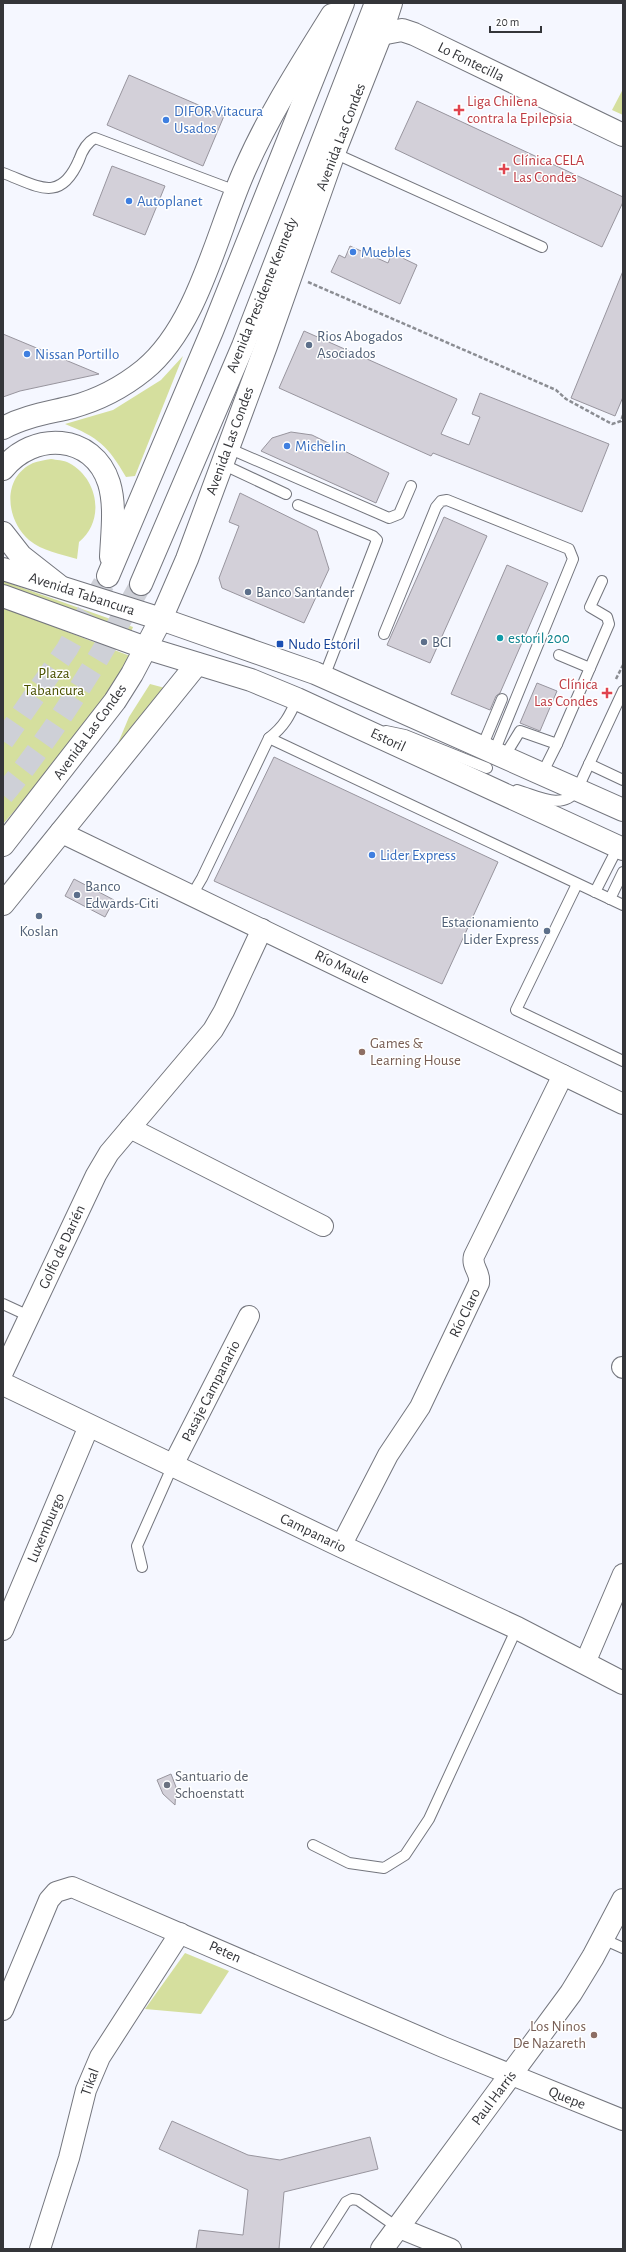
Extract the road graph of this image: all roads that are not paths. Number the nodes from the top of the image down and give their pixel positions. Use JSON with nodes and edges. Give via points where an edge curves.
{"nodes":[{"id":1,"x":339,"y":3,"type":"edge"},
{"id":2,"x":343,"y":3,"type":"edge"},
{"id":3,"x":376,"y":3,"type":"edge"},
{"id":4,"x":391,"y":3,"type":"edge"},
{"id":5,"x":381,"y":34,"type":"junction"},
{"id":6,"x":623,"y":135,"type":"edge"},
{"id":7,"x":334,"y":153,"type":"junction"},
{"id":8,"x":3,"y":173,"type":"edge"},
{"id":9,"x":236,"y":191,"type":"junction"},
{"id":10,"x":542,"y":247,"type":"dead end"},
{"id":11,"x":3,"y":428,"type":"edge"},
{"id":12,"x":225,"y":456,"type":"junction"},
{"id":13,"x":3,"y":469,"type":"edge"},
{"id":14,"x":411,"y":486,"type":"dead end"},
{"id":15,"x":286,"y":494,"type":"dead end"},
{"id":16,"x":298,"y":505,"type":"dead end"},
{"id":17,"x":3,"y":533,"type":"edge"},
{"id":18,"x":3,"y":569,"type":"edge"},
{"id":19,"x":602,"y":580,"type":"dead end"},
{"id":20,"x":141,"y":584,"type":"tunnel mouth"},
{"id":21,"x":58,"y":585,"type":"junction"},
{"id":22,"x":3,"y":596,"type":"edge"},
{"id":23,"x":161,"y":619,"type":"junction"},
{"id":24,"x":384,"y":634,"type":"dead end"},
{"id":25,"x":146,"y":648,"type":"junction"},
{"id":26,"x":559,"y":655,"type":"dead end"},
{"id":27,"x":197,"y":664,"type":"junction"},
{"id":28,"x":590,"y":668,"type":"junction"},
{"id":29,"x":324,"y":677,"type":"junction"},
{"id":30,"x":623,"y":691,"type":"edge"},
{"id":31,"x":297,"y":699,"type":"junction"},
{"id":32,"x":502,"y":699,"type":"dead end"},
{"id":33,"x":269,"y":738,"type":"junction"},
{"id":34,"x":558,"y":744,"type":"junction"},
{"id":35,"x":488,"y":761,"type":"junction"},
{"id":36,"x":589,"y":764,"type":"junction"},
{"id":37,"x":542,"y":774,"type":"junction"},
{"id":38,"x":623,"y":780,"type":"edge"},
{"id":39,"x":578,"y":790,"type":"junction"},
{"id":40,"x":623,"y":810,"type":"edge"},
{"id":41,"x":60,"y":832,"type":"junction"},
{"id":42,"x":3,"y":845,"type":"edge"},
{"id":43,"x":621,"y":846,"type":"edge"},
{"id":44,"x":623,"y":872,"type":"edge"},
{"id":45,"x":577,"y":884,"type":"junction"},
{"id":46,"x":595,"y":892,"type":"junction"},
{"id":47,"x":192,"y":895,"type":"junction"},
{"id":48,"x":610,"y":899,"type":"junction"},
{"id":49,"x":3,"y":904,"type":"edge"},
{"id":50,"x":623,"y":906,"type":"edge"},
{"id":51,"x":262,"y":929,"type":"junction"},
{"id":52,"x":623,"y":1061,"type":"edge"},
{"id":53,"x":563,"y":1075,"type":"junction"},
{"id":54,"x":623,"y":1104,"type":"edge"},
{"id":55,"x":130,"y":1128,"type":"junction"},
{"id":56,"x":323,"y":1226,"type":"dead end"},
{"id":57,"x":3,"y":1304,"type":"edge"},
{"id":58,"x":29,"y":1316,"type":"junction"},
{"id":59,"x":249,"y":1316,"type":"dead end"},
{"id":60,"x":3,"y":1372,"type":"edge"},
{"id":61,"x":3,"y":1384,"type":"edge"},
{"id":62,"x":89,"y":1426,"type":"junction"},
{"id":63,"x":173,"y":1465,"type":"junction"},
{"id":64,"x":341,"y":1546,"type":"junction"},
{"id":65,"x":142,"y":1567,"type":"dead end"},
{"id":66,"x":623,"y":1574,"type":"edge"},
{"id":67,"x":517,"y":1628,"type":"junction"},
{"id":68,"x":3,"y":1630,"type":"edge"},
{"id":69,"x":585,"y":1663,"type":"junction"},
{"id":70,"x":623,"y":1683,"type":"edge"},
{"id":71,"x":313,"y":1845,"type":"dead end"},
{"id":72,"x":623,"y":1900,"type":"edge"},
{"id":73,"x":180,"y":1933,"type":"junction"},
{"id":74,"x":603,"y":1939,"type":"junction"},
{"id":75,"x":623,"y":1948,"type":"edge"},
{"id":76,"x":3,"y":2010,"type":"edge"},
{"id":77,"x":511,"y":2076,"type":"junction"},
{"id":78,"x":623,"y":2120,"type":"edge"},
{"id":79,"x":397,"y":2227,"type":"junction"},
{"id":80,"x":40,"y":2249,"type":"edge"},
{"id":81,"x":316,"y":2249,"type":"edge"},
{"id":82,"x":382,"y":2249,"type":"edge"},
{"id":83,"x":451,"y":2249,"type":"edge"}],
"edges":[{"from":1,"to":9,"type":"main road","via":[[275,108],[253,150]]},
{"from":2,"to":13,"type":"main road","via":[[212,331],[109,574],[112,494],[105,473],[92,456],[70,445],[47,443],[26,448]]},
{"from":3,"to":20,"type":"main road","name":"Avenida Presidente Kennedy","via":[[243,346]]},
{"from":4,"to":5,"type":"main road","name":"Avenida Las Condes"},
{"from":5,"to":6,"type":"main road","name":"Lo Fontecilla","via":[[402,30],[414,34]]},
{"from":5,"to":7,"type":"main road","name":"Avenida Las Condes"},
{"from":7,"to":10,"type":"lane"},
{"from":7,"to":12,"type":"main road","name":"Avenida Las Condes"},
{"from":8,"to":9,"type":"lane","via":[[42,188],[56,188],[66,183],[88,142],[95,138]]},
{"from":9,"to":11,"type":"main road","via":[[191,305],[176,333],[156,359],[131,380],[108,393]]},
{"from":12,"to":14,"type":"lane","via":[[389,518],[399,514]]},
{"from":12,"to":15,"type":"lane"},
{"from":12,"to":23,"type":"main road","name":"Avenida Las Condes","via":[[187,559]]},
{"from":16,"to":29,"type":"lane","via":[[373,536],[377,540]]},
{"from":17,"to":21,"type":"main road","via":[[21,556]]},
{"from":18,"to":21,"type":"main road","name":"Avenida Tabancura"},
{"from":19,"to":28,"type":"lane","via":[[590,607],[607,617],[609,624]]},
{"from":21,"to":23,"type":"main road","name":"Avenida Tabancura"},
{"from":22,"to":25,"type":"main road","name":"Avenida Tabancura"},
{"from":23,"to":25,"type":"main road","name":"Avenida Las Condes"},
{"from":23,"to":29,"type":"main road","name":"Estoril"},
{"from":24,"to":35,"type":"lane","via":[[436,506],[441,501],[447,500],[569,549],[573,559]]},
{"from":25,"to":27,"type":"main road","name":"Estoril"},
{"from":25,"to":42,"type":"main road","name":"Avenida Las Condes","via":[[132,674],[93,731]]},
{"from":26,"to":28,"type":"lane"},
{"from":27,"to":31,"type":"main road","name":"Estoril","via":[[251,680]]},
{"from":27,"to":41,"type":"main road"},
{"from":28,"to":34,"type":"lane"},
{"from":29,"to":35,"type":"main road","name":"Estoril"},
{"from":30,"to":36,"type":"lane"},
{"from":31,"to":33,"type":"lane","via":[[289,718],[280,730]]},
{"from":31,"to":35,"type":"main road","name":"Estoril","via":[[346,721]]},
{"from":32,"to":35,"type":"lane"},
{"from":33,"to":45,"type":"lane"},
{"from":33,"to":47,"type":"lane"},
{"from":34,"to":35,"type":"lane","via":[[520,731]]},
{"from":34,"to":37,"type":"lane"},
{"from":35,"to":37,"type":"main road","name":"Estoril"},
{"from":35,"to":39,"type":"lane","via":[[502,785],[561,802],[571,799]]},
{"from":35,"to":43,"type":"main road","name":"Estoril"},
{"from":36,"to":38,"type":"lane"},
{"from":36,"to":39,"type":"lane"},
{"from":37,"to":39,"type":"main road","name":"Estoril"},
{"from":39,"to":40,"type":"main road","name":"Estoril"},
{"from":41,"to":47,"type":"street","name":"Río Maule"},
{"from":41,"to":49,"type":"main road"},
{"from":43,"to":46,"type":"lane"},
{"from":44,"to":48,"type":"lane"},
{"from":45,"to":46,"type":"lane"},
{"from":45,"to":52,"type":"lane","via":[[516,1010]]},
{"from":46,"to":48,"type":"lane"},
{"from":47,"to":51,"type":"street","name":"Río Maule"},
{"from":48,"to":50,"type":"lane"},
{"from":51,"to":53,"type":"street","name":"Río Maule"},
{"from":51,"to":55,"type":"street","name":"Golfo de Darién","via":[[213,1030]]},
{"from":53,"to":54,"type":"street","name":"Río Maule"},
{"from":53,"to":64,"type":"street","name":"Río Claro","via":[[474,1256],[473,1265],[479,1276],[479,1283],[420,1407],[388,1455]]},
{"from":55,"to":56,"type":"street"},
{"from":55,"to":58,"type":"street","name":"Golfo de Darién","via":[[109,1153],[96,1175]]},
{"from":57,"to":58,"type":"lane"},
{"from":58,"to":60,"type":"street","name":"Golfo de Darién"},
{"from":59,"to":63,"type":"street","name":"Pasaje Campanario"},
{"from":61,"to":62,"type":"main road","name":"Campanario"},
{"from":62,"to":63,"type":"main road","name":"Campanario"},
{"from":62,"to":68,"type":"street","name":"Luxemburgo"},
{"from":63,"to":64,"type":"main road","name":"Campanario"},
{"from":63,"to":65,"type":"lane","via":[[137,1546]]},
{"from":64,"to":67,"type":"main road","name":"Campanario"},
{"from":66,"to":69,"type":"street"},
{"from":67,"to":69,"type":"main road","name":"Campanario"},
{"from":67,"to":71,"type":"lane","via":[[429,1819],[404,1854],[384,1868],[349,1863]]},
{"from":69,"to":70,"type":"main road","name":"Campanario"},
{"from":72,"to":74,"type":"main road","name":"Paul Harris"},
{"from":73,"to":76,"type":"street","name":"Peten","via":[[77,1888],[61,1889],[49,1900]]},
{"from":73,"to":77,"type":"street","name":"Peten"},
{"from":73,"to":80,"type":"street","name":"Tikal","via":[[92,2073],[69,2158]]},
{"from":74,"to":75,"type":"lane"},
{"from":74,"to":77,"type":"main road","name":"Paul Harris","via":[[571,1993]]},
{"from":77,"to":78,"type":"street","name":"Quepe"},
{"from":77,"to":79,"type":"main road","name":"Paul Harris"},
{"from":79,"to":81,"type":"lane","via":[[358,2200],[352,2199],[346,2202]]},
{"from":79,"to":82,"type":"main road","name":"Paul Harris"},
{"from":79,"to":83,"type":"street"}]}
